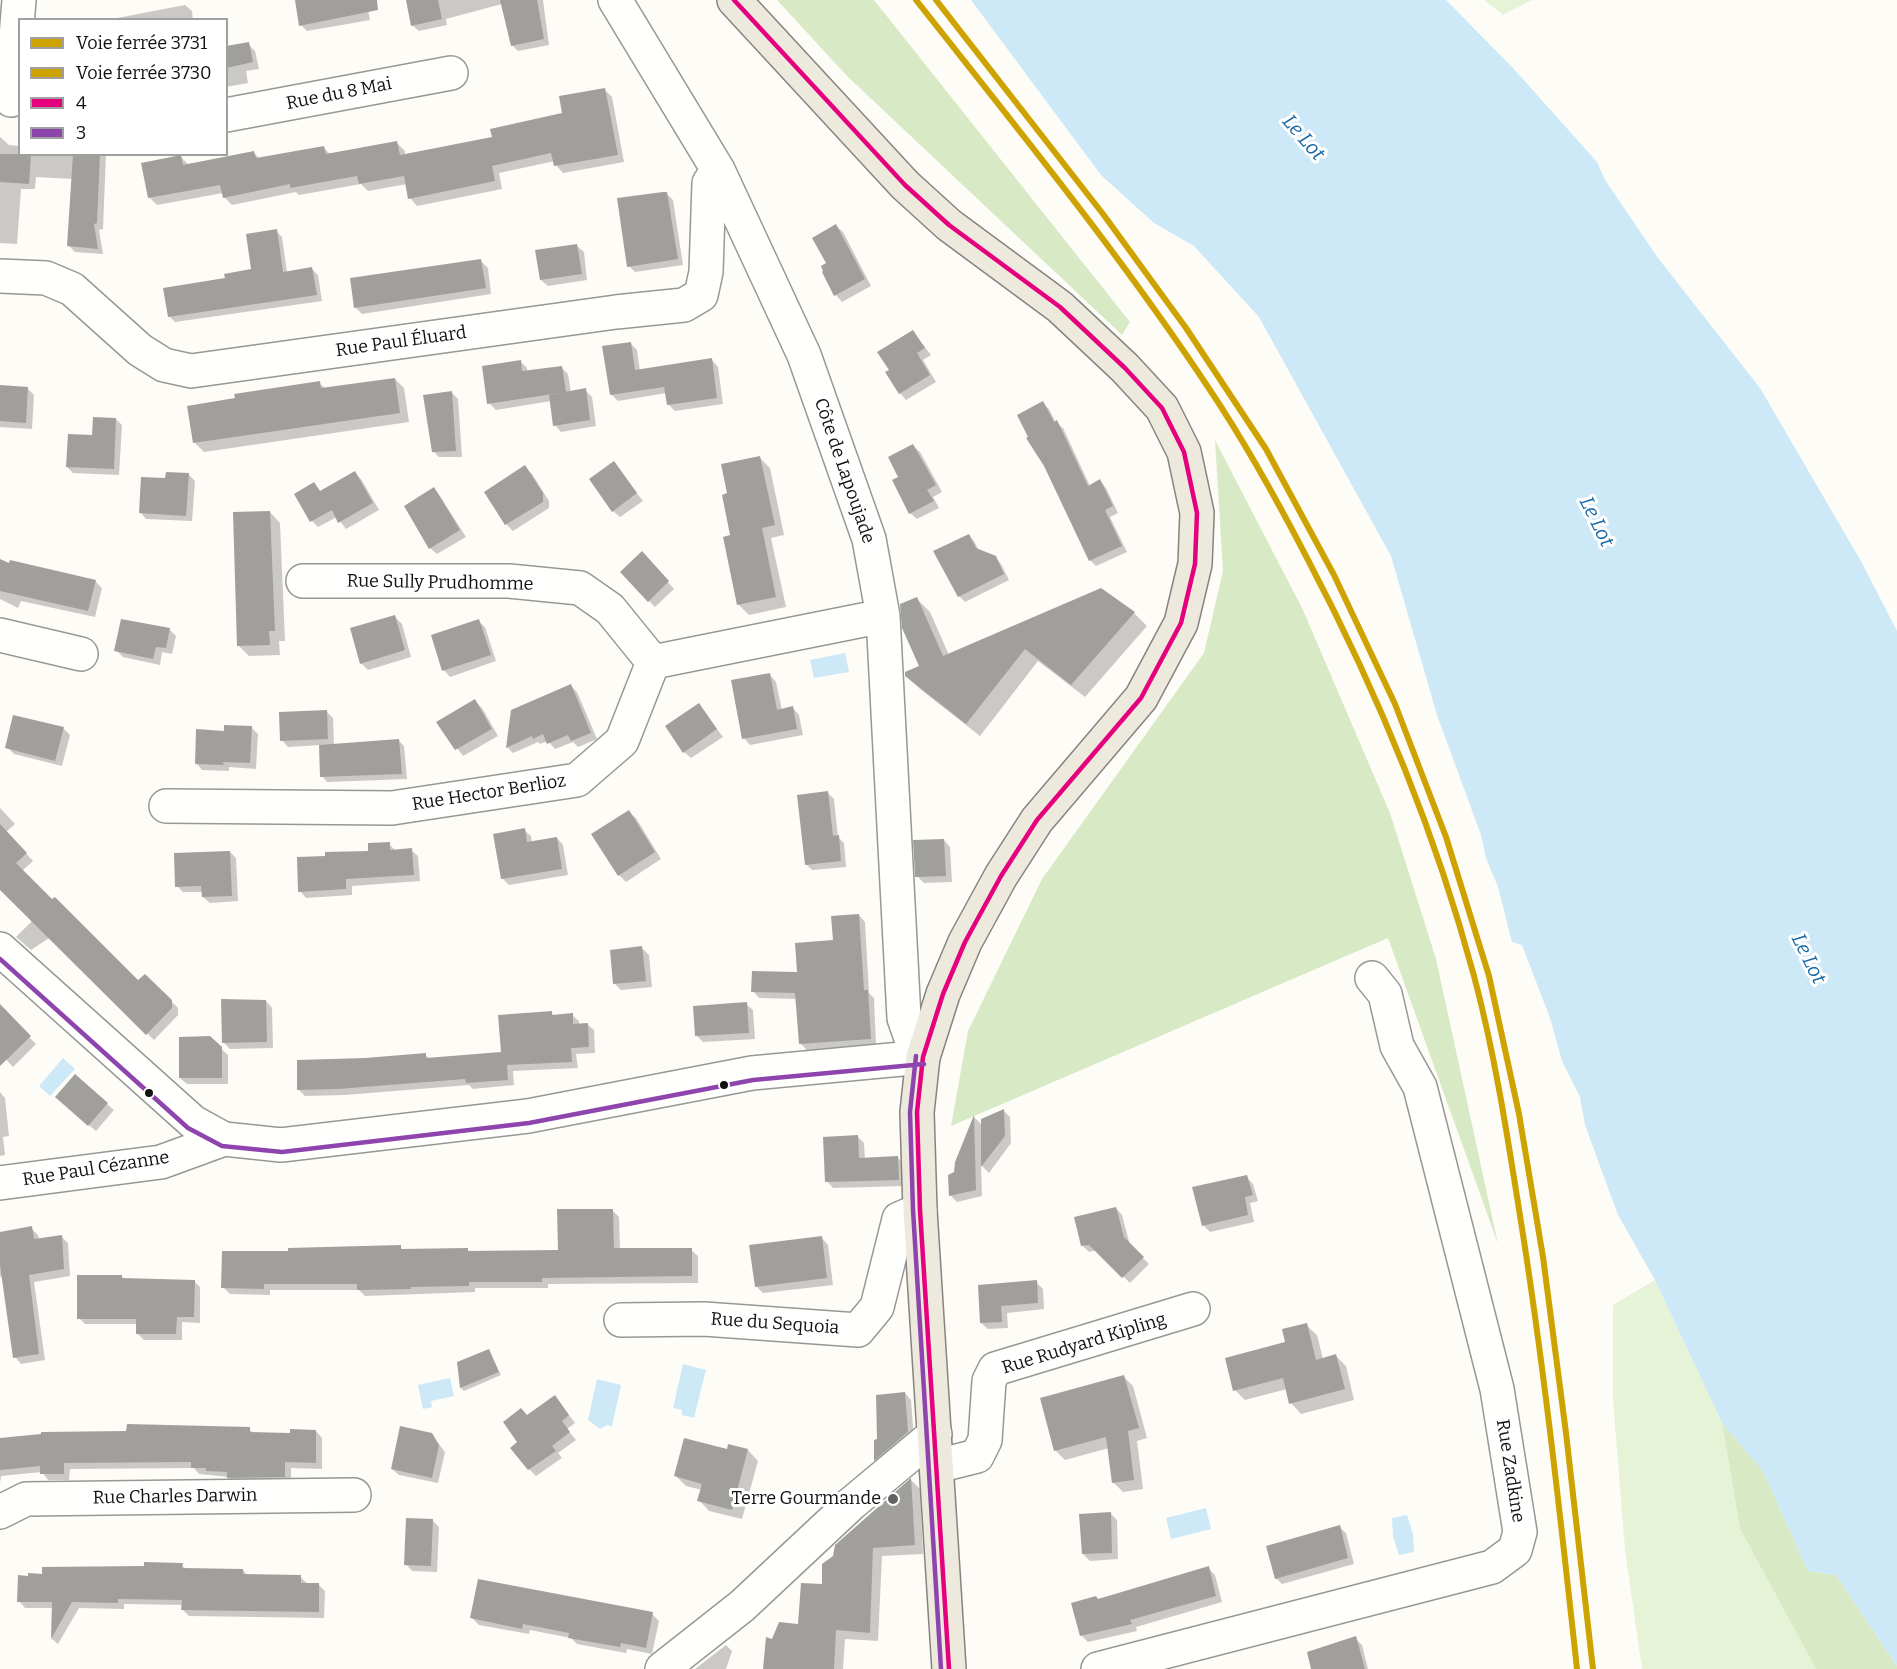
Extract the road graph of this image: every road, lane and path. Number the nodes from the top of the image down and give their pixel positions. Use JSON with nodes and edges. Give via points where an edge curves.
{"nodes":[{"id":1,"x":19,"y":0,"type":"edge"},
{"id":2,"x":615,"y":0,"type":"edge"},
{"id":3,"x":734,"y":0,"type":"edge"},
{"id":4,"x":451,"y":73,"type":"dead end"},
{"id":5,"x":10,"y":100,"type":"edge"},
{"id":6,"x":228,"y":115,"type":"edge"},
{"id":7,"x":718,"y":170,"type":"junction"},
{"id":8,"x":0,"y":276,"type":"edge"},
{"id":9,"x":303,"y":581,"type":"dead end"},
{"id":10,"x":883,"y":616,"type":"junction"},
{"id":11,"x":0,"y":635,"type":"edge"},
{"id":12,"x":81,"y":654,"type":"dead end"},
{"id":13,"x":653,"y":662,"type":"junction"},
{"id":14,"x":166,"y":806,"type":"dead end"},
{"id":15,"x":0,"y":949,"type":"edge"},
{"id":16,"x":1372,"y":978,"type":"dead end"},
{"id":17,"x":923,"y":1058,"type":"junction"},
{"id":18,"x":224,"y":1139,"type":"junction"},
{"id":19,"x":0,"y":1183,"type":"edge"},
{"id":20,"x":920,"y":1210,"type":"junction"},
{"id":21,"x":1193,"y":1309,"type":"dead end"},
{"id":22,"x":621,"y":1320,"type":"dead end"},
{"id":23,"x":935,"y":1434,"type":"junction"},
{"id":24,"x":937,"y":1466,"type":"junction"},
{"id":25,"x":354,"y":1495,"type":"dead end"},
{"id":26,"x":0,"y":1512,"type":"edge"},
{"id":27,"x":662,"y":1669,"type":"edge"},
{"id":28,"x":949,"y":1669,"type":"edge"},
{"id":29,"x":1098,"y":1669,"type":"edge"}],
"edges":[{"from":1,"to":5,"type":"street"},
{"from":2,"to":7,"type":"street","name":"Côte de Lapoujade"},
{"from":3,"to":17,"type":"main road","via":[[904,185],[949,225],[1060,307],[1162,408],[1184,452],[1197,513],[1196,564],[1181,623],[1141,698],[1037,820],[1001,876],[965,942]]},
{"from":4,"to":6,"type":"street","name":"Rue du 8 Mai"},
{"from":7,"to":8,"type":"street","name":"Rue Paul Éluard","via":[[709,183],[706,272],[701,296],[684,305],[191,371],[164,365],[140,350],[72,289],[46,278]]},
{"from":7,"to":10,"type":"street","name":"Côte de Lapoujade","via":[[804,355],[869,539]]},
{"from":9,"to":13,"type":"street","name":"Rue Sully Prudhomme","via":[[509,581],[580,588],[610,609]]},
{"from":10,"to":13,"type":"street"},
{"from":10,"to":17,"type":"street","name":"Côte de Lapoujade","via":[[904,1018]]},
{"from":11,"to":12,"type":"street"},
{"from":13,"to":14,"type":"street","name":"Rue Hector Berlioz","via":[[622,741],[577,780],[392,808]]},
{"from":15,"to":18,"type":"street","via":[[193,1122]]},
{"from":16,"to":29,"type":"street","name":"Rue Zadkine","via":[[1385,994],[1397,1046],[1420,1088],[1497,1389],[1520,1532],[1515,1550],[1492,1567]]},
{"from":17,"to":18,"type":"street","via":[[752,1073],[528,1116],[281,1145]]},
{"from":17,"to":20,"type":"main road","via":[[917,1112]]},
{"from":18,"to":19,"type":"street","name":"Rue Paul Cézanne","via":[[161,1162]]},
{"from":20,"to":22,"type":"street","name":"Rue du Sequoia","via":[[899,1219],[877,1307],[858,1330],[704,1319]]},
{"from":20,"to":23,"type":"main road"},
{"from":21,"to":24,"type":"street","name":"Rue Rudyard Kipling","via":[[995,1369],[989,1381],[985,1440],[977,1456]]},
{"from":23,"to":24,"type":"main road"},
{"from":23,"to":27,"type":"street","via":[[851,1504],[742,1606]]},
{"from":24,"to":28,"type":"main road"},
{"from":25,"to":26,"type":"street","name":"Rue Charles Darwin","via":[[26,1499]]}]}
